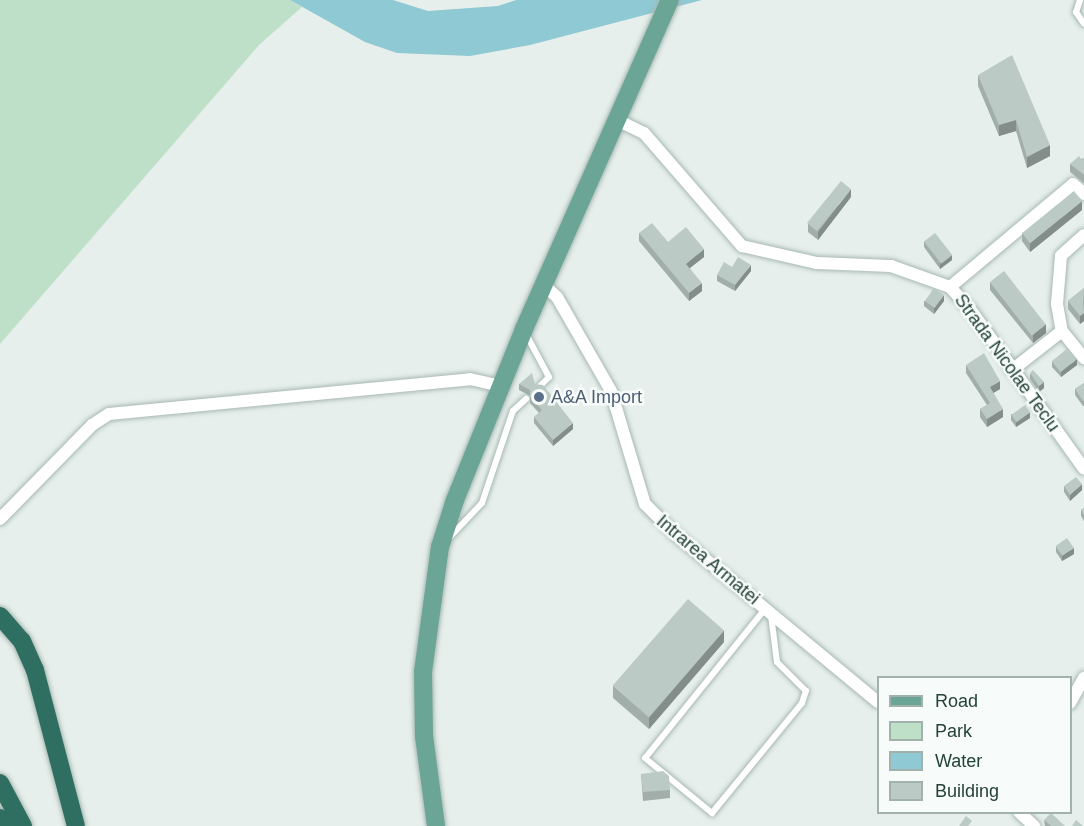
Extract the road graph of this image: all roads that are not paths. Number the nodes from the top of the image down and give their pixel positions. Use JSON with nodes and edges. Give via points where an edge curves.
{"nodes":[{"id":1,"x":670,"y":0,"type":"edge"},
{"id":2,"x":1080,"y":0,"type":"edge"},
{"id":3,"x":1084,"y":24,"type":"edge"},
{"id":4,"x":616,"y":120,"type":"junction"},
{"id":5,"x":1084,"y":194,"type":"edge"},
{"id":6,"x":1084,"y":235,"type":"edge"},
{"id":7,"x":544,"y":285,"type":"junction"},
{"id":8,"x":950,"y":287,"type":"junction"},
{"id":9,"x":524,"y":329,"type":"junction"},
{"id":10,"x":1062,"y":331,"type":"junction"},
{"id":11,"x":1084,"y":358,"type":"edge"},
{"id":12,"x":1012,"y":370,"type":"junction"},
{"id":13,"x":501,"y":386,"type":"junction"},
{"id":14,"x":539,"y":387,"type":"edge"},
{"id":15,"x":526,"y":399,"type":"dead end"},
{"id":16,"x":1084,"y":469,"type":"edge"},
{"id":17,"x":0,"y":519,"type":"edge"},
{"id":18,"x":440,"y":547,"type":"junction"},
{"id":19,"x":768,"y":611,"type":"junction"},
{"id":20,"x":0,"y":616,"type":"edge"},
{"id":21,"x":1084,"y":678,"type":"edge"},
{"id":22,"x":877,"y":700,"type":"edge"},
{"id":23,"x":1072,"y":701,"type":"edge"},
{"id":24,"x":0,"y":783,"type":"edge"},
{"id":25,"x":0,"y":818,"type":"edge"},
{"id":26,"x":4,"y":826,"type":"edge"},
{"id":27,"x":23,"y":826,"type":"edge"},
{"id":28,"x":76,"y":826,"type":"edge"},
{"id":29,"x":436,"y":826,"type":"edge"}],
"edges":[{"from":1,"to":4,"type":"main road"},
{"from":2,"to":3,"type":"lane","via":[[1076,12]]},
{"from":4,"to":7,"type":"main road"},
{"from":4,"to":8,"type":"street","via":[[644,133],[742,246],[817,263],[891,266]]},
{"from":5,"to":8,"type":"street","via":[[1073,184]]},
{"from":6,"to":10,"type":"street","via":[[1060,256],[1057,304]]},
{"from":7,"to":9,"type":"main road"},
{"from":7,"to":19,"type":"street","name":"Intrarea Armatei","via":[[558,297],[611,391],[645,504]]},
{"from":8,"to":12,"type":"street","name":"Strada Nicolae Teclu"},
{"from":9,"to":13,"type":"main road"},
{"from":9,"to":14,"type":"lane","via":[[549,377]]},
{"from":10,"to":11,"type":"street"},
{"from":10,"to":12,"type":"street"},
{"from":12,"to":16,"type":"street","name":"Strada Nicolae Teclu"},
{"from":13,"to":17,"type":"street","via":[[470,379],[110,414],[92,425]]},
{"from":13,"to":18,"type":"main road"},
{"from":15,"to":18,"type":"lane","via":[[513,411],[482,503]]},
{"from":18,"to":29,"type":"main road","via":[[423,672],[424,736]]},
{"from":19,"to":19,"type":"lane","via":[[645,758],[712,813],[802,703],[806,691],[777,662]]},
{"from":19,"to":22,"type":"street","name":"Intrarea Armatei"},
{"from":20,"to":28,"type":"highway","via":[[22,641],[35,670]]},
{"from":21,"to":23,"type":"street"},
{"from":24,"to":27,"type":"highway"},
{"from":25,"to":26,"type":"highway"}]}
